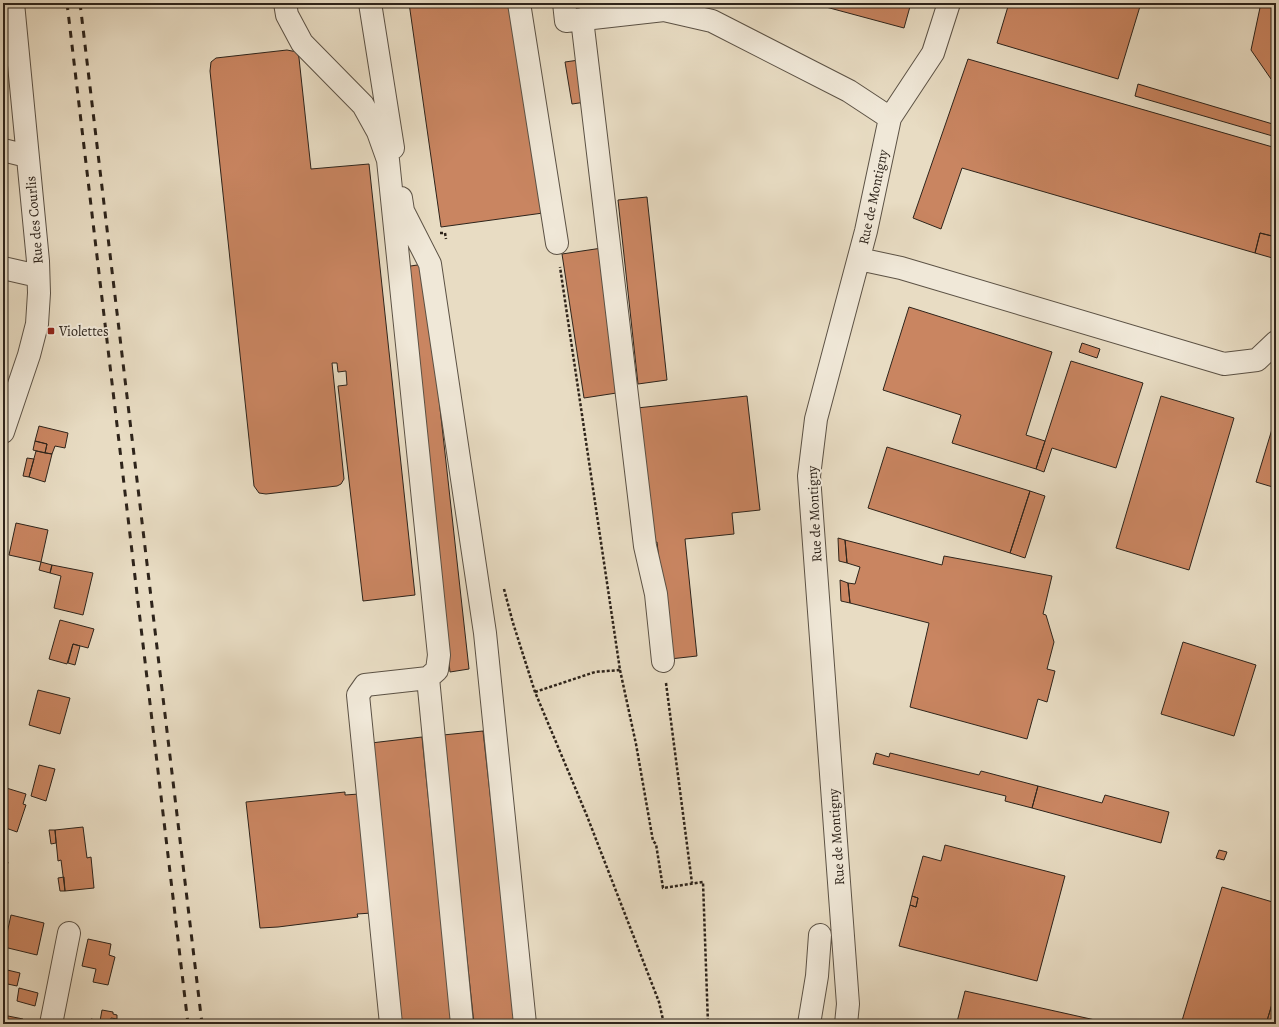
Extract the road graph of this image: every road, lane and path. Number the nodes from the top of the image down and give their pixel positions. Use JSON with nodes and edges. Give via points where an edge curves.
{"nodes":[{"id":1,"x":13,"y":3,"type":"edge"},
{"id":2,"x":285,"y":3,"type":"edge"},
{"id":3,"x":370,"y":3,"type":"edge"},
{"id":4,"x":519,"y":3,"type":"edge"},
{"id":5,"x":564,"y":3,"type":"edge"},
{"id":6,"x":949,"y":3,"type":"edge"},
{"id":7,"x":582,"y":19,"type":"junction"},
{"id":8,"x":890,"y":118,"type":"junction"},
{"id":9,"x":3,"y":150,"type":"edge"},
{"id":10,"x":28,"y":156,"type":"junction"},
{"id":11,"x":414,"y":232,"type":"junction"},
{"id":12,"x":446,"y":241,"type":"dead end"},
{"id":13,"x":557,"y":243,"type":"joint"},
{"id":14,"x":859,"y":259,"type":"junction"},
{"id":15,"x":3,"y":268,"type":"edge"},
{"id":16,"x":38,"y":276,"type":"junction"},
{"id":17,"x":1276,"y":342,"type":"edge"},
{"id":18,"x":7,"y":410,"type":"edge"},
{"id":19,"x":3,"y":432,"type":"edge"},
{"id":20,"x":504,"y":587,"type":"dead end"},
{"id":21,"x":664,"y":662,"type":"joint"},
{"id":22,"x":620,"y":670,"type":"junction"},
{"id":23,"x":428,"y":678,"type":"junction"},
{"id":24,"x":535,"y":692,"type":"junction"},
{"id":25,"x":692,"y":883,"type":"junction"},
{"id":26,"x":69,"y":933,"type":"dead end"},
{"id":27,"x":820,"y":935,"type":"dead end"},
{"id":28,"x":51,"y":1024,"type":"edge"},
{"id":29,"x":391,"y":1024,"type":"edge"},
{"id":30,"x":462,"y":1024,"type":"edge"},
{"id":31,"x":525,"y":1024,"type":"edge"},
{"id":32,"x":664,"y":1024,"type":"edge"},
{"id":33,"x":708,"y":1024,"type":"edge"},
{"id":34,"x":809,"y":1024,"type":"edge"},
{"id":35,"x":846,"y":1024,"type":"edge"}],
"edges":[{"from":1,"to":10,"type":"street","name":"Rue des Courlis"},
{"from":2,"to":23,"type":"street","via":[[287,15],[302,43],[363,105],[378,132],[388,160],[438,655],[437,670]]},
{"from":3,"to":11,"type":"street","via":[[403,211]]},
{"from":4,"to":13,"type":"street"},
{"from":5,"to":7,"type":"street","via":[[566,21]]},
{"from":6,"to":8,"type":"street","name":"Rue de Montigny","via":[[933,53]]},
{"from":7,"to":8,"type":"street","via":[[664,10],[712,21],[849,91]]},
{"from":7,"to":21,"type":"street","via":[[645,546],[656,594]]},
{"from":8,"to":14,"type":"street","name":"Rue de Montigny"},
{"from":9,"to":10,"type":"street"},
{"from":10,"to":16,"type":"street","name":"Rue des Courlis"},
{"from":11,"to":12,"type":"path","via":[[445,233]]},
{"from":11,"to":31,"type":"street","via":[[430,264],[484,625]]},
{"from":13,"to":22,"type":"path"},
{"from":14,"to":17,"type":"street","via":[[901,268],[1224,364],[1257,360]]},
{"from":14,"to":35,"type":"street","name":"Rue de Montigny","via":[[816,419],[809,476],[848,1004]]},
{"from":15,"to":16,"type":"street"},
{"from":16,"to":18,"type":"street","name":"Rue des Courlis","via":[[37,324],[29,355]]},
{"from":18,"to":19,"type":"street","name":"Rue des Courlis"},
{"from":20,"to":24,"type":"path"},
{"from":21,"to":25,"type":"path"},
{"from":22,"to":24,"type":"path","via":[[595,672]]},
{"from":22,"to":25,"type":"path","via":[[663,888]]},
{"from":23,"to":29,"type":"street","via":[[365,685],[358,695]]},
{"from":23,"to":30,"type":"street"},
{"from":24,"to":32,"type":"path","via":[[593,831]]},
{"from":25,"to":33,"type":"path","via":[[703,882]]},
{"from":26,"to":28,"type":"street"},
{"from":27,"to":34,"type":"street","via":[[817,976]]}]}
